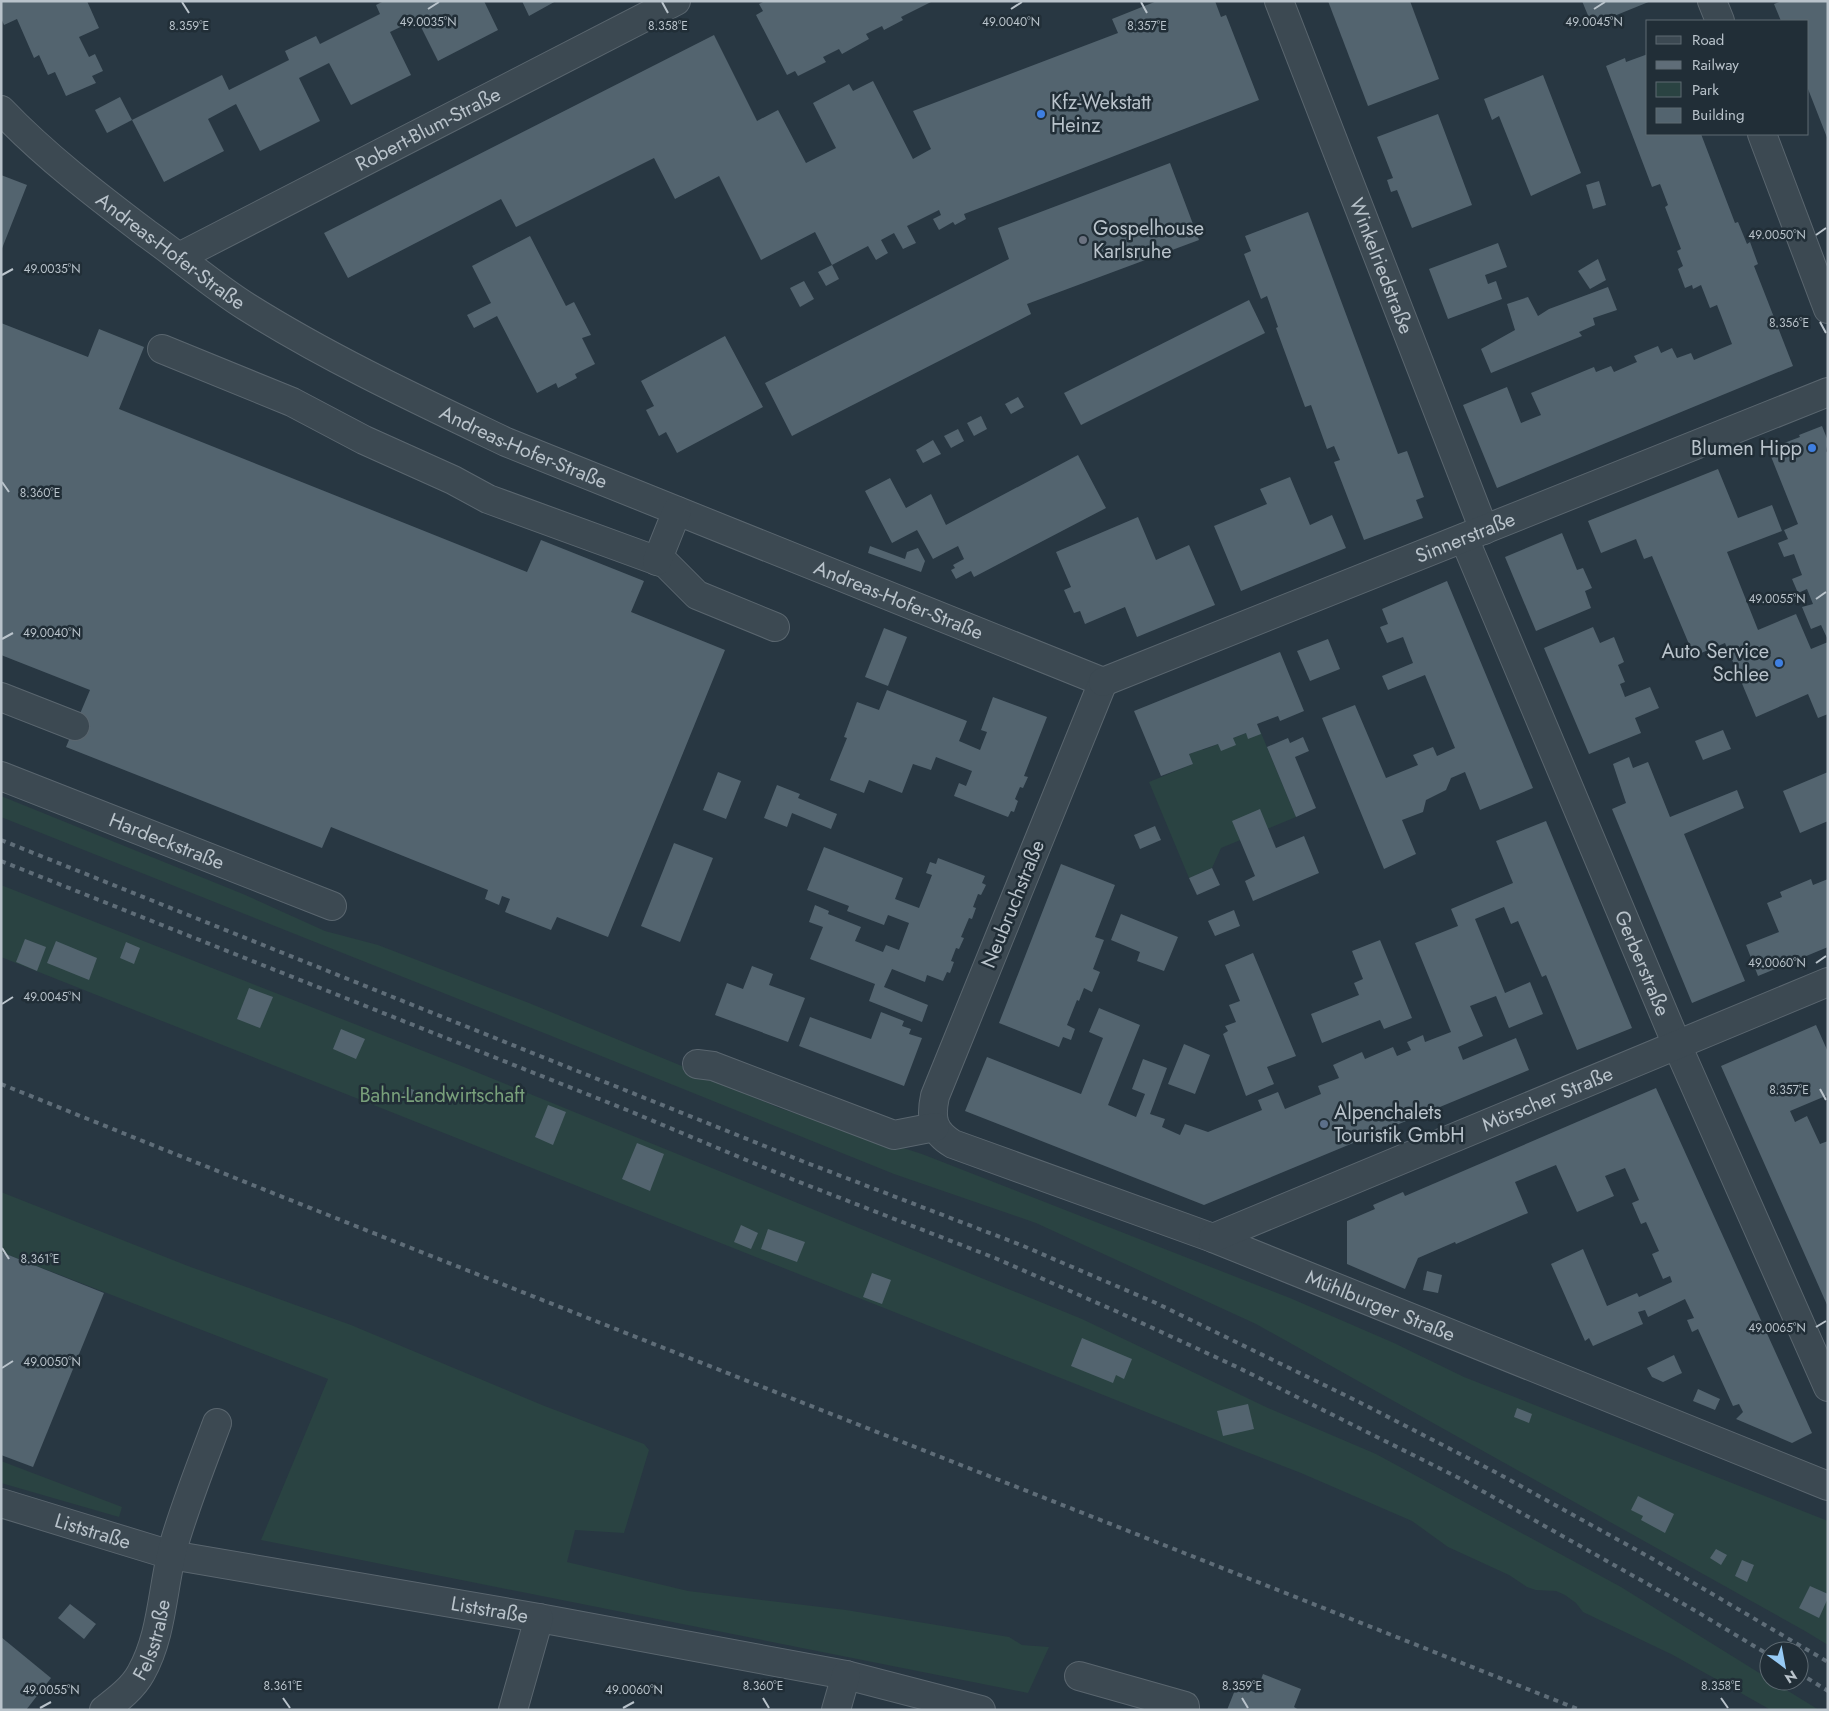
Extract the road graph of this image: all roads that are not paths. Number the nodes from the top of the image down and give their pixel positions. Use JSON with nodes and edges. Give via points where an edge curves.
{"nodes":[{"id":1,"x":676,"y":1,"type":"edge"},
{"id":2,"x":1279,"y":1,"type":"edge"},
{"id":3,"x":1712,"y":1,"type":"edge"},
{"id":4,"x":1720,"y":20,"type":"edge"},
{"id":5,"x":1,"y":110,"type":"edge"},
{"id":6,"x":1762,"y":135,"type":"edge"},
{"id":7,"x":180,"y":257,"type":"junction"},
{"id":8,"x":1828,"y":309,"type":"edge"},
{"id":9,"x":162,"y":349,"type":"dead end"},
{"id":10,"x":1828,"y":392,"type":"edge"},
{"id":11,"x":677,"y":511,"type":"junction"},
{"id":12,"x":1474,"y":534,"type":"junction"},
{"id":13,"x":657,"y":561,"type":"junction"},
{"id":14,"x":775,"y":628,"type":"dead end"},
{"id":15,"x":1103,"y":682,"type":"junction"},
{"id":16,"x":1,"y":697,"type":"edge"},
{"id":17,"x":75,"y":726,"type":"dead end"},
{"id":18,"x":1,"y":776,"type":"edge"},
{"id":19,"x":332,"y":906,"type":"dead end"},
{"id":20,"x":1828,"y":982,"type":"edge"},
{"id":21,"x":1677,"y":1045,"type":"junction"},
{"id":22,"x":697,"y":1064,"type":"dead end"},
{"id":23,"x":935,"y":1127,"type":"junction"},
{"id":24,"x":1213,"y":1238,"type":"junction"},
{"id":25,"x":1828,"y":1387,"type":"edge"},
{"id":26,"x":217,"y":1423,"type":"dead end"},
{"id":27,"x":1828,"y":1486,"type":"edge"},
{"id":28,"x":1,"y":1503,"type":"edge"},
{"id":29,"x":171,"y":1555,"type":"junction"},
{"id":30,"x":539,"y":1618,"type":"junction"},
{"id":31,"x":846,"y":1675,"type":"junction"},
{"id":32,"x":1079,"y":1676,"type":"dead end"},
{"id":33,"x":104,"y":1710,"type":"edge"},
{"id":34,"x":513,"y":1710,"type":"edge"},
{"id":35,"x":836,"y":1710,"type":"edge"},
{"id":36,"x":982,"y":1710,"type":"edge"},
{"id":37,"x":1185,"y":1710,"type":"edge"}],
"edges":[{"from":1,"to":7,"type":"street","name":"Robert-Blum-Straße"},
{"from":2,"to":12,"type":"street","name":"Winkelriedstraße"},
{"from":3,"to":4,"type":"street"},
{"from":5,"to":7,"type":"street","name":"Andreas-Hofer-Straße","via":[[92,193]]},
{"from":6,"to":8,"type":"street"},
{"from":7,"to":11,"type":"street","name":"Andreas-Hofer-Straße","via":[[246,306],[321,350],[412,397],[506,442]]},
{"from":9,"to":13,"type":"street","via":[[292,402],[488,499]]},
{"from":10,"to":12,"type":"street","name":"Sinnerstraße"},
{"from":11,"to":13,"type":"street"},
{"from":11,"to":15,"type":"street","name":"Andreas-Hofer-Straße"},
{"from":12,"to":15,"type":"street","name":"Sinnerstraße"},
{"from":12,"to":21,"type":"street","name":"Gerberstraße"},
{"from":13,"to":14,"type":"street","via":[[666,564],[697,595]]},
{"from":15,"to":23,"type":"street","name":"Neubruchstraße","via":[[935,1096],[932,1111]]},
{"from":16,"to":17,"type":"street"},
{"from":18,"to":19,"type":"street","name":"Hardeckstraße"},
{"from":20,"to":21,"type":"street","name":"Mörscher Straße"},
{"from":21,"to":24,"type":"street","name":"Mörscher Straße"},
{"from":21,"to":25,"type":"street","name":"Gerberstraße"},
{"from":22,"to":23,"type":"street","via":[[713,1066],[894,1136]]},
{"from":23,"to":24,"type":"street","name":"Mühlburger Straße","via":[[953,1144]]},
{"from":24,"to":27,"type":"street","name":"Mühlburger Straße"},
{"from":26,"to":29,"type":"street","name":"Felsstraße","via":[[185,1505]]},
{"from":28,"to":29,"type":"street","name":"Liststraße"},
{"from":29,"to":30,"type":"street","name":"Liststraße"},
{"from":29,"to":33,"type":"street","name":"Felsstraße","via":[[154,1646],[140,1674]]},
{"from":30,"to":31,"type":"street","name":"Liststraße"},
{"from":30,"to":34,"type":"street"},
{"from":31,"to":35,"type":"street"},
{"from":31,"to":36,"type":"street","name":"Liststraße"},
{"from":32,"to":37,"type":"street","via":[[1185,1706]]}]}
